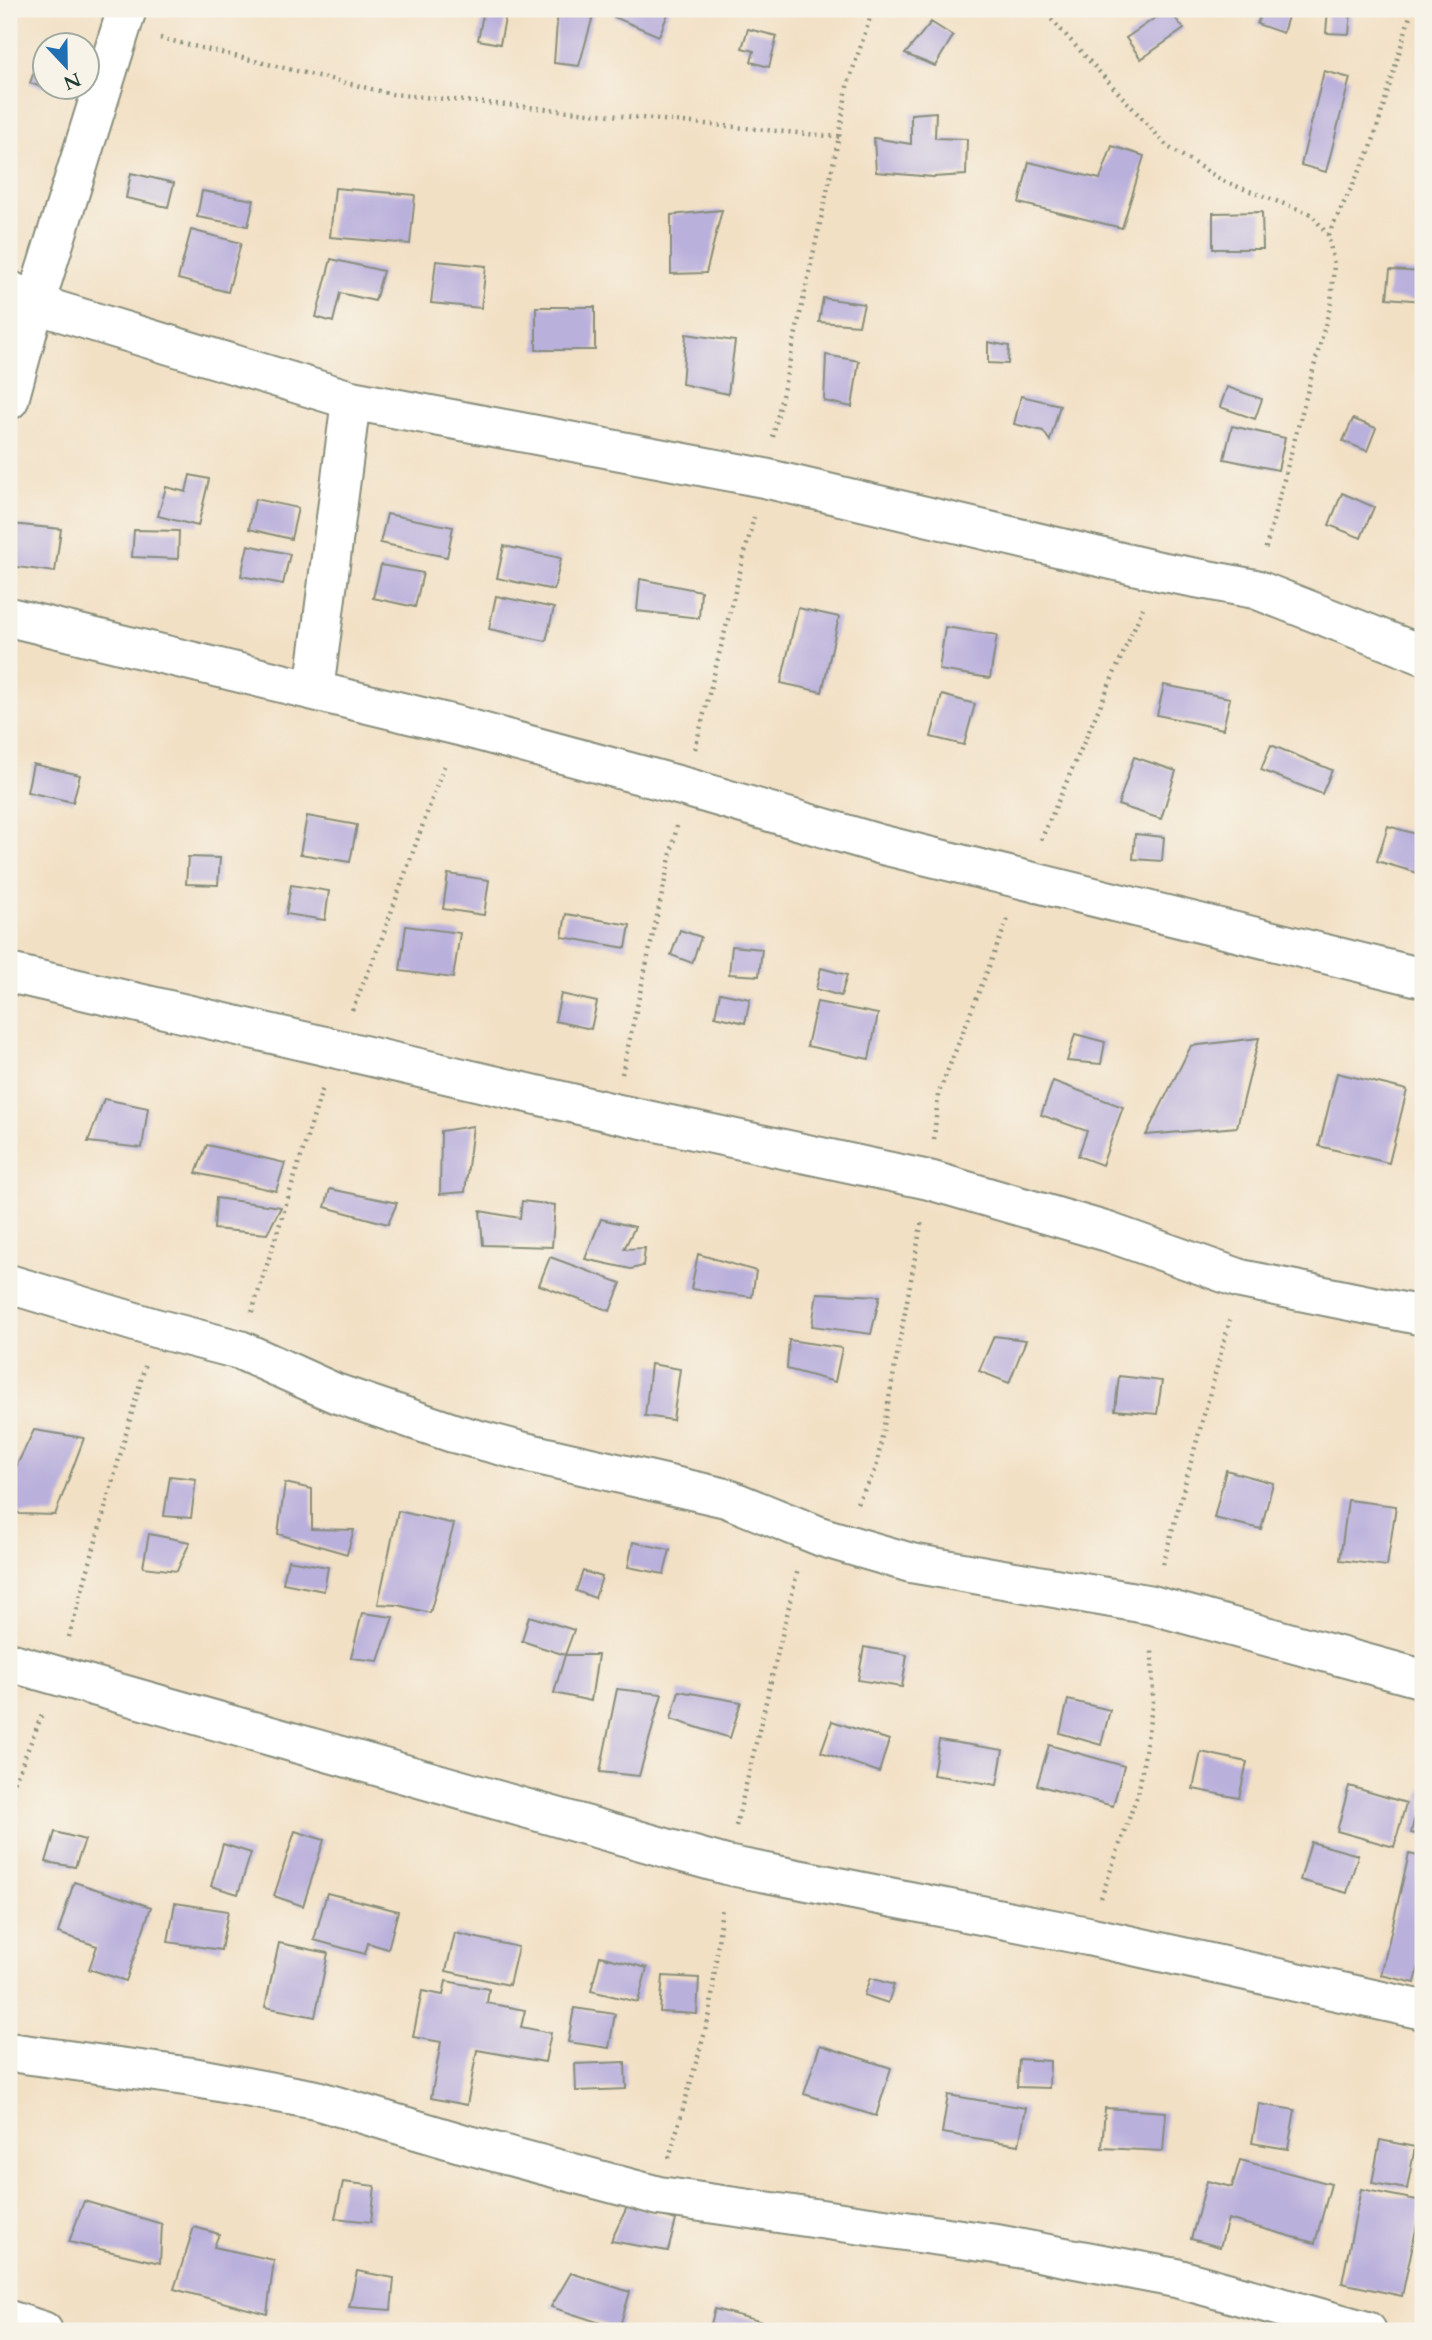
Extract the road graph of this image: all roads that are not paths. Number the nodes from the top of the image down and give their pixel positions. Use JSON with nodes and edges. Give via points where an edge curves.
{"nodes":[{"id":1,"x":125,"y":19,"type":"edge"},
{"id":2,"x":22,"y":297,"type":"edge"},
{"id":3,"x":9,"y":400,"type":"edge"},
{"id":4,"x":351,"y":400,"type":"junction"},
{"id":5,"x":9,"y":617,"type":"edge"},
{"id":6,"x":1423,"y":655,"type":"edge"},
{"id":7,"x":314,"y":691,"type":"junction"},
{"id":8,"x":9,"y":973,"type":"edge"},
{"id":9,"x":1423,"y":978,"type":"edge"},
{"id":10,"x":9,"y":1284,"type":"edge"},
{"id":11,"x":1423,"y":1316,"type":"edge"},
{"id":12,"x":9,"y":1662,"type":"edge"},
{"id":13,"x":1423,"y":1679,"type":"edge"},
{"id":14,"x":1423,"y":2010,"type":"edge"},
{"id":15,"x":9,"y":2052,"type":"edge"},
{"id":16,"x":9,"y":2320,"type":"edge"},
{"id":17,"x":43,"y":2331,"type":"edge"},
{"id":18,"x":1367,"y":2331,"type":"edge"}],
"edges":[{"from":1,"to":2,"type":"street"},
{"from":2,"to":3,"type":"street"},
{"from":2,"to":4,"type":"street"},
{"from":4,"to":6,"type":"street","via":[[764,478],[1159,571],[1255,589]]},
{"from":4,"to":7,"type":"street"},
{"from":5,"to":7,"type":"street"},
{"from":7,"to":9,"type":"street","via":[[459,726],[879,844]]},
{"from":8,"to":11,"type":"street","via":[[614,1113],[929,1180],[1108,1232],[1241,1279]]},
{"from":10,"to":13,"type":"street","via":[[240,1350],[335,1393],[453,1433],[726,1498],[822,1537],[911,1563],[1152,1605]]},
{"from":12,"to":14,"type":"street","via":[[726,1865],[1088,1936]]},
{"from":15,"to":18,"type":"street","via":[[192,2077],[316,2100],[659,2196],[996,2244],[1163,2276]]},
{"from":16,"to":17,"type":"street"}]}
